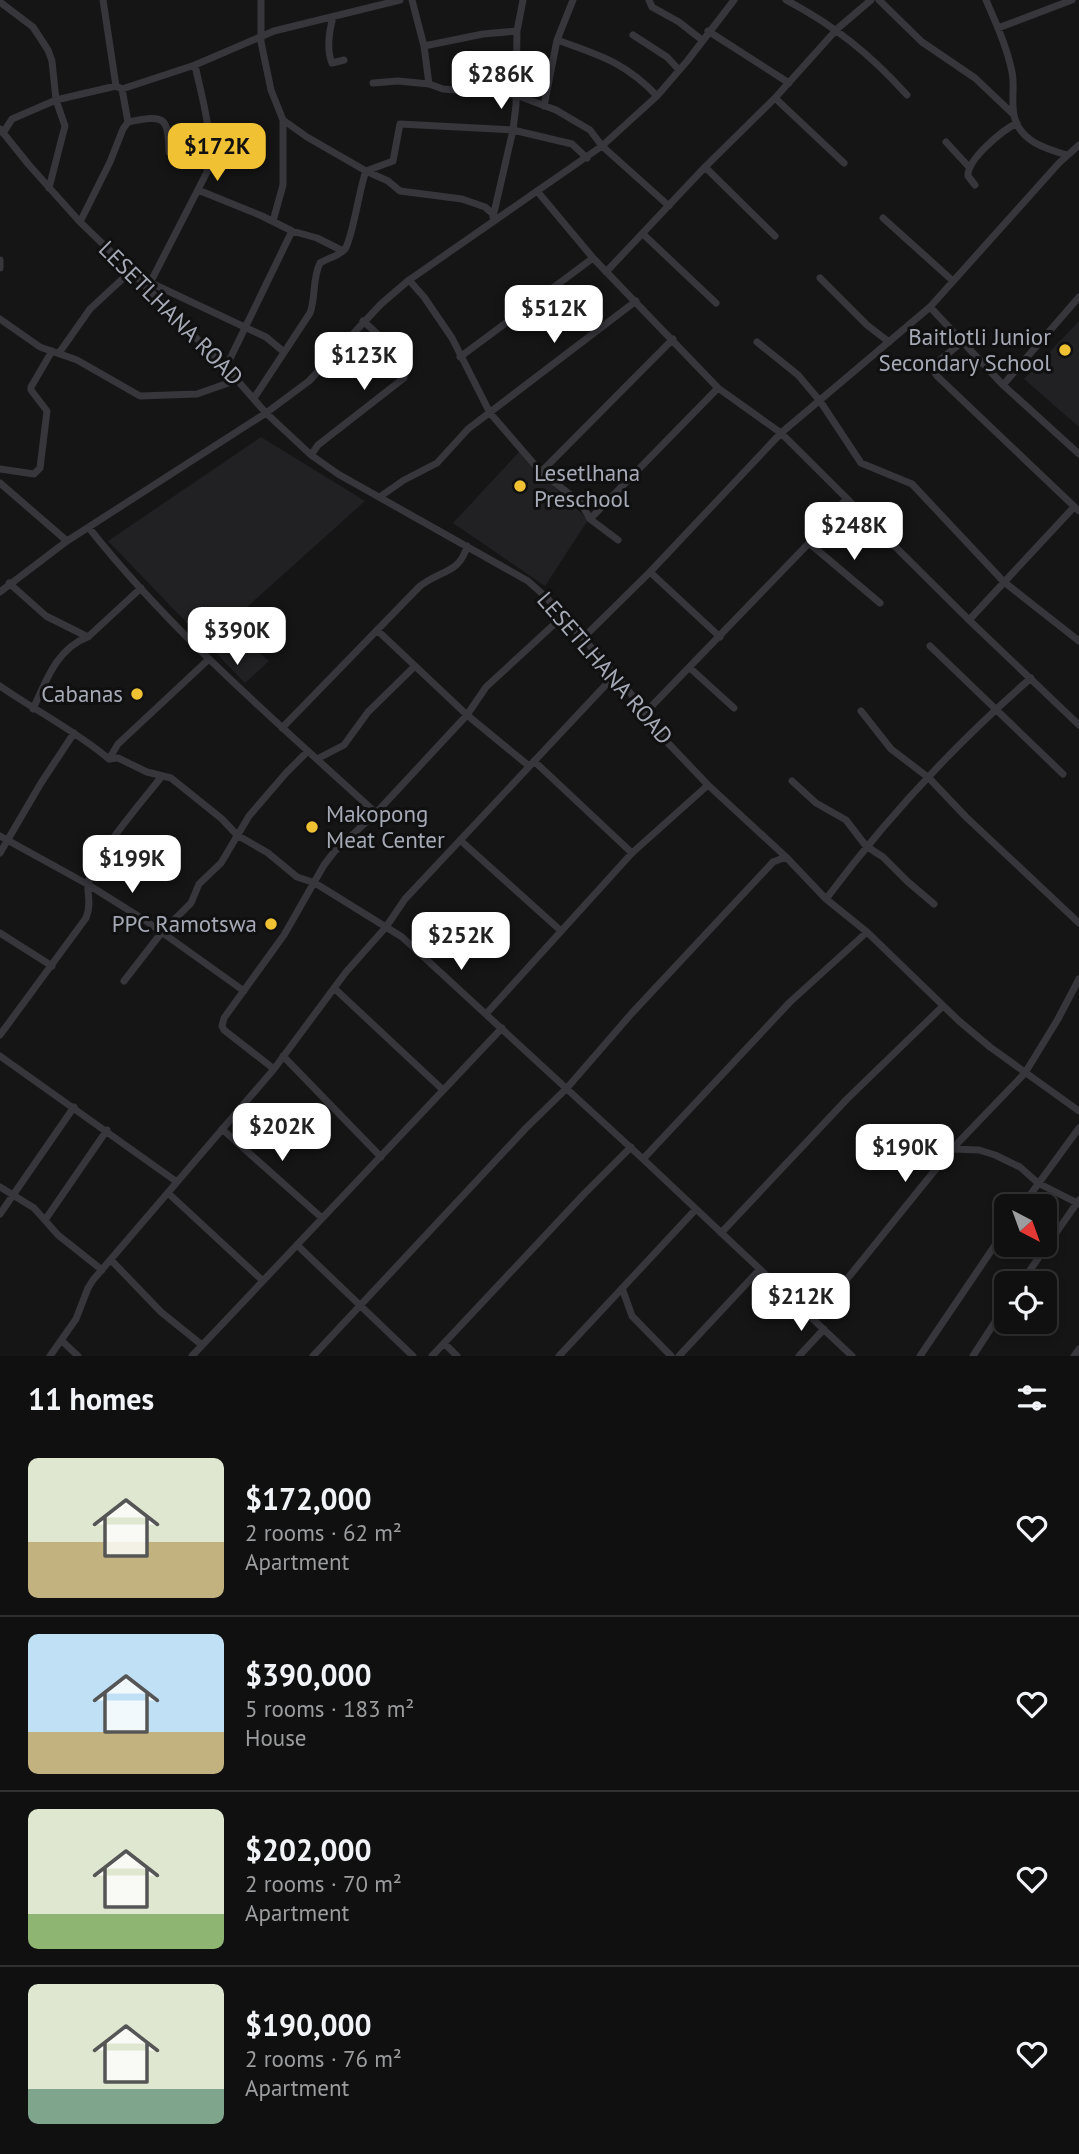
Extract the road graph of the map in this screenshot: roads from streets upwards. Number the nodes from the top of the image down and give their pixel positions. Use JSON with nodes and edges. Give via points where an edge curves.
{"nodes":[{"id":1,"x":103,"y":0,"type":"edge"},
{"id":2,"x":261,"y":0,"type":"edge"},
{"id":3,"x":400,"y":0,"type":"edge"},
{"id":4,"x":412,"y":0,"type":"edge"},
{"id":5,"x":523,"y":0,"type":"edge"},
{"id":6,"x":573,"y":0,"type":"edge"},
{"id":7,"x":649,"y":0,"type":"edge"},
{"id":8,"x":734,"y":0,"type":"edge"},
{"id":9,"x":786,"y":0,"type":"edge"},
{"id":10,"x":871,"y":0,"type":"edge"},
{"id":11,"x":879,"y":0,"type":"edge"},
{"id":12,"x":986,"y":0,"type":"edge"},
{"id":13,"x":1072,"y":0,"type":"edge"},
{"id":14,"x":0,"y":2,"type":"edge"},
{"id":15,"x":333,"y":17,"type":"junction"},
{"id":16,"x":998,"y":28,"type":"junction"},
{"id":17,"x":837,"y":30,"type":"junction"},
{"id":18,"x":517,"y":31,"type":"junction"},
{"id":19,"x":708,"y":31,"type":"junction"},
{"id":20,"x":633,"y":35,"type":"dead end"},
{"id":21,"x":261,"y":38,"type":"junction"},
{"id":22,"x":557,"y":40,"type":"junction"},
{"id":23,"x":702,"y":40,"type":"junction"},
{"id":24,"x":425,"y":46,"type":"junction"},
{"id":25,"x":344,"y":60,"type":"dead end"},
{"id":26,"x":195,"y":65,"type":"junction"},
{"id":27,"x":679,"y":70,"type":"junction"},
{"id":28,"x":373,"y":83,"type":"dead end"},
{"id":29,"x":789,"y":83,"type":"junction"},
{"id":30,"x":429,"y":84,"type":"junction"},
{"id":31,"x":119,"y":87,"type":"junction"},
{"id":32,"x":516,"y":95,"type":"junction"},
{"id":33,"x":907,"y":95,"type":"dead end"},
{"id":34,"x":657,"y":96,"type":"junction"},
{"id":35,"x":775,"y":98,"type":"junction"},
{"id":36,"x":56,"y":100,"type":"junction"},
{"id":37,"x":544,"y":106,"type":"junction"},
{"id":38,"x":1016,"y":119,"type":"junction"},
{"id":39,"x":283,"y":120,"type":"junction"},
{"id":40,"x":128,"y":122,"type":"junction"},
{"id":41,"x":513,"y":130,"type":"junction"},
{"id":42,"x":1,"y":131,"type":"edge"},
{"id":43,"x":9,"y":140,"type":"junction"},
{"id":44,"x":946,"y":142,"type":"dead end"},
{"id":45,"x":1079,"y":145,"type":"edge"},
{"id":46,"x":602,"y":146,"type":"junction"},
{"id":47,"x":0,"y":147,"type":"edge"},
{"id":48,"x":169,"y":152,"type":"dead end"},
{"id":49,"x":1067,"y":155,"type":"junction"},
{"id":50,"x":587,"y":158,"type":"junction"},
{"id":51,"x":844,"y":163,"type":"dead end"},
{"id":52,"x":705,"y":167,"type":"junction"},
{"id":53,"x":969,"y":167,"type":"junction"},
{"id":54,"x":366,"y":171,"type":"junction"},
{"id":55,"x":975,"y":185,"type":"dead end"},
{"id":56,"x":49,"y":188,"type":"junction"},
{"id":57,"x":198,"y":190,"type":"junction"},
{"id":58,"x":537,"y":191,"type":"junction"},
{"id":59,"x":670,"y":206,"type":"junction"},
{"id":60,"x":494,"y":214,"type":"junction"},
{"id":61,"x":883,"y":218,"type":"dead end"},
{"id":62,"x":273,"y":220,"type":"junction"},
{"id":63,"x":79,"y":222,"type":"junction"},
{"id":64,"x":491,"y":224,"type":"junction"},
{"id":65,"x":292,"y":231,"type":"junction"},
{"id":66,"x":643,"y":234,"type":"junction"},
{"id":67,"x":775,"y":236,"type":"dead end"},
{"id":68,"x":343,"y":251,"type":"junction"},
{"id":69,"x":593,"y":258,"type":"junction"},
{"id":70,"x":0,"y":260,"type":"edge"},
{"id":71,"x":0,"y":268,"type":"edge"},
{"id":72,"x":131,"y":271,"type":"junction"},
{"id":73,"x":606,"y":272,"type":"junction"},
{"id":74,"x":820,"y":278,"type":"dead end"},
{"id":75,"x":409,"y":280,"type":"junction"},
{"id":76,"x":953,"y":281,"type":"junction"},
{"id":77,"x":148,"y":285,"type":"junction"},
{"id":78,"x":1079,"y":297,"type":"edge"},
{"id":79,"x":636,"y":301,"type":"junction"},
{"id":80,"x":716,"y":303,"type":"dead end"},
{"id":81,"x":930,"y":307,"type":"junction"},
{"id":82,"x":0,"y":319,"type":"edge"},
{"id":83,"x":363,"y":321,"type":"junction"},
{"id":84,"x":247,"y":327,"type":"junction"},
{"id":85,"x":673,"y":339,"type":"junction"},
{"id":86,"x":757,"y":342,"type":"dead end"},
{"id":87,"x":889,"y":342,"type":"junction"},
{"id":88,"x":962,"y":342,"type":"junction"},
{"id":89,"x":55,"y":352,"type":"junction"},
{"id":90,"x":284,"y":352,"type":"junction"},
{"id":91,"x":460,"y":357,"type":"junction"},
{"id":92,"x":225,"y":369,"type":"junction"},
{"id":93,"x":237,"y":380,"type":"junction"},
{"id":94,"x":1003,"y":385,"type":"junction"},
{"id":95,"x":718,"y":388,"type":"junction"},
{"id":96,"x":254,"y":398,"type":"junction"},
{"id":97,"x":820,"y":401,"type":"junction"},
{"id":98,"x":266,"y":413,"type":"junction"},
{"id":99,"x":490,"y":414,"type":"junction"},
{"id":100,"x":781,"y":433,"type":"junction"},
{"id":101,"x":1079,"y":454,"type":"edge"},
{"id":102,"x":311,"y":455,"type":"junction"},
{"id":103,"x":0,"y":469,"type":"edge"},
{"id":104,"x":541,"y":472,"type":"junction"},
{"id":105,"x":0,"y":483,"type":"edge"},
{"id":106,"x":381,"y":496,"type":"junction"},
{"id":107,"x":846,"y":499,"type":"junction"},
{"id":108,"x":1077,"y":509,"type":"edge"},
{"id":109,"x":590,"y":519,"type":"junction"},
{"id":110,"x":89,"y":528,"type":"junction"},
{"id":111,"x":618,"y":540,"type":"dead end"},
{"id":112,"x":67,"y":541,"type":"junction"},
{"id":113,"x":810,"y":543,"type":"junction"},
{"id":114,"x":467,"y":546,"type":"junction"},
{"id":115,"x":650,"y":572,"type":"junction"},
{"id":116,"x":1004,"y":582,"type":"junction"},
{"id":117,"x":9,"y":583,"type":"junction"},
{"id":118,"x":141,"y":588,"type":"junction"},
{"id":119,"x":0,"y":592,"type":"edge"},
{"id":120,"x":880,"y":603,"type":"dead end"},
{"id":121,"x":562,"y":617,"type":"junction"},
{"id":122,"x":969,"y":620,"type":"junction"},
{"id":123,"x":377,"y":630,"type":"junction"},
{"id":124,"x":88,"y":637,"type":"junction"},
{"id":125,"x":583,"y":638,"type":"junction"},
{"id":126,"x":720,"y":638,"type":"junction"},
{"id":127,"x":1079,"y":641,"type":"edge"},
{"id":128,"x":930,"y":646,"type":"dead end"},
{"id":129,"x":209,"y":659,"type":"junction"},
{"id":130,"x":415,"y":666,"type":"junction"},
{"id":131,"x":690,"y":668,"type":"junction"},
{"id":132,"x":615,"y":676,"type":"junction"},
{"id":133,"x":1031,"y":678,"type":"junction"},
{"id":134,"x":0,"y":686,"type":"edge"},
{"id":135,"x":734,"y":708,"type":"dead end"},
{"id":136,"x":33,"y":709,"type":"junction"},
{"id":137,"x":994,"y":710,"type":"junction"},
{"id":138,"x":861,"y":711,"type":"dead end"},
{"id":139,"x":645,"y":713,"type":"junction"},
{"id":140,"x":467,"y":715,"type":"junction"},
{"id":141,"x":1079,"y":725,"type":"edge"},
{"id":142,"x":282,"y":728,"type":"junction"},
{"id":143,"x":74,"y":733,"type":"junction"},
{"id":144,"x":309,"y":751,"type":"junction"},
{"id":145,"x":109,"y":759,"type":"junction"},
{"id":146,"x":317,"y":759,"type":"junction"},
{"id":147,"x":531,"y":763,"type":"junction"},
{"id":148,"x":1063,"y":774,"type":"dead end"},
{"id":149,"x":162,"y":776,"type":"junction"},
{"id":150,"x":929,"y":778,"type":"junction"},
{"id":151,"x":792,"y":781,"type":"dead end"},
{"id":152,"x":708,"y":785,"type":"junction"},
{"id":153,"x":376,"y":813,"type":"junction"},
{"id":154,"x":237,"y":835,"type":"junction"},
{"id":155,"x":4,"y":838,"type":"edge"},
{"id":156,"x":460,"y":840,"type":"junction"},
{"id":157,"x":866,"y":846,"type":"junction"},
{"id":158,"x":0,"y":853,"type":"edge"},
{"id":159,"x":632,"y":853,"type":"junction"},
{"id":160,"x":786,"y":857,"type":"junction"},
{"id":161,"x":315,"y":883,"type":"junction"},
{"id":162,"x":88,"y":884,"type":"junction"},
{"id":163,"x":826,"y":899,"type":"junction"},
{"id":164,"x":934,"y":904,"type":"dead end"},
{"id":165,"x":1079,"y":923,"type":"edge"},
{"id":166,"x":386,"y":927,"type":"junction"},
{"id":167,"x":560,"y":930,"type":"junction"},
{"id":168,"x":162,"y":932,"type":"junction"},
{"id":169,"x":867,"y":932,"type":"junction"},
{"id":170,"x":0,"y":933,"type":"edge"},
{"id":171,"x":52,"y":966,"type":"junction"},
{"id":172,"x":1079,"y":979,"type":"edge"},
{"id":173,"x":124,"y":981,"type":"dead end"},
{"id":174,"x":334,"y":988,"type":"junction"},
{"id":175,"x":244,"y":991,"type":"junction"},
{"id":176,"x":943,"y":1006,"type":"junction"},
{"id":177,"x":486,"y":1014,"type":"junction"},
{"id":178,"x":502,"y":1028,"type":"junction"},
{"id":179,"x":0,"y":1035,"type":"edge"},
{"id":180,"x":0,"y":1056,"type":"edge"},
{"id":181,"x":283,"y":1056,"type":"junction"},
{"id":182,"x":274,"y":1069,"type":"junction"},
{"id":183,"x":1025,"y":1073,"type":"junction"},
{"id":184,"x":567,"y":1088,"type":"junction"},
{"id":185,"x":442,"y":1089,"type":"junction"},
{"id":186,"x":75,"y":1107,"type":"junction"},
{"id":187,"x":1079,"y":1111,"type":"edge"},
{"id":188,"x":1079,"y":1128,"type":"edge"},
{"id":189,"x":222,"y":1129,"type":"junction"},
{"id":190,"x":107,"y":1130,"type":"junction"},
{"id":191,"x":631,"y":1147,"type":"junction"},
{"id":192,"x":952,"y":1149,"type":"junction"},
{"id":193,"x":381,"y":1157,"type":"junction"},
{"id":194,"x":643,"y":1159,"type":"junction"},
{"id":195,"x":177,"y":1182,"type":"junction"},
{"id":196,"x":1038,"y":1183,"type":"junction"},
{"id":197,"x":0,"y":1187,"type":"edge"},
{"id":198,"x":168,"y":1193,"type":"junction"},
{"id":199,"x":1030,"y":1194,"type":"edge"},
{"id":200,"x":14,"y":1197,"type":"junction"},
{"id":201,"x":1078,"y":1203,"type":"edge"},
{"id":202,"x":696,"y":1209,"type":"junction"},
{"id":203,"x":0,"y":1214,"type":"edge"},
{"id":204,"x":322,"y":1218,"type":"junction"},
{"id":205,"x":45,"y":1220,"type":"junction"},
{"id":206,"x":721,"y":1233,"type":"junction"},
{"id":207,"x":296,"y":1245,"type":"junction"},
{"id":208,"x":994,"y":1247,"type":"edge"},
{"id":209,"x":111,"y":1260,"type":"junction"},
{"id":210,"x":760,"y":1269,"type":"junction"},
{"id":211,"x":102,"y":1270,"type":"junction"},
{"id":212,"x":1030,"y":1271,"type":"edge"},
{"id":213,"x":262,"y":1280,"type":"junction"},
{"id":214,"x":622,"y":1288,"type":"junction"},
{"id":215,"x":359,"y":1306,"type":"junction"},
{"id":216,"x":814,"y":1320,"type":"junction"},
{"id":217,"x":994,"y":1324,"type":"edge"},
{"id":218,"x":824,"y":1329,"type":"junction"},
{"id":219,"x":62,"y":1341,"type":"junction"},
{"id":220,"x":444,"y":1343,"type":"junction"},
{"id":221,"x":202,"y":1345,"type":"junction"},
{"id":222,"x":1079,"y":1349,"type":"edge"},
{"id":223,"x":50,"y":1356,"type":"edge"},
{"id":224,"x":78,"y":1356,"type":"edge"},
{"id":225,"x":192,"y":1356,"type":"edge"},
{"id":226,"x":313,"y":1356,"type":"edge"},
{"id":227,"x":413,"y":1356,"type":"edge"},
{"id":228,"x":432,"y":1356,"type":"edge"},
{"id":229,"x":457,"y":1356,"type":"edge"},
{"id":230,"x":559,"y":1356,"type":"edge"},
{"id":231,"x":671,"y":1356,"type":"edge"},
{"id":232,"x":679,"y":1356,"type":"edge"},
{"id":233,"x":799,"y":1356,"type":"edge"},
{"id":234,"x":852,"y":1356,"type":"edge"},
{"id":235,"x":920,"y":1356,"type":"edge"},
{"id":236,"x":973,"y":1356,"type":"edge"},
{"id":237,"x":1074,"y":1356,"type":"edge"}],
"edges":[{"from":1,"to":31,"type":"street"},
{"from":2,"to":21,"type":"street"},
{"from":3,"to":15,"type":"street"},
{"from":4,"to":24,"type":"street"},
{"from":5,"to":18,"type":"street"},
{"from":6,"to":22,"type":"street"},
{"from":7,"to":23,"type":"street","via":[[652,7]]},
{"from":8,"to":19,"type":"street"},
{"from":9,"to":17,"type":"street"},
{"from":10,"to":17,"type":"street"},
{"from":11,"to":38,"type":"street","via":[[922,42],[975,78]]},
{"from":12,"to":16,"type":"street"},
{"from":13,"to":16,"type":"street"},
{"from":14,"to":36,"type":"street","via":[[26,20],[44,43],[52,61]]},
{"from":15,"to":21,"type":"street"},
{"from":15,"to":25,"type":"street","via":[[330,57],[332,63]]},
{"from":16,"to":38,"type":"street","via":[[1012,72]]},
{"from":17,"to":29,"type":"street"},
{"from":17,"to":33,"type":"street"},
{"from":18,"to":24,"type":"street"},
{"from":18,"to":32,"type":"street"},
{"from":19,"to":23,"type":"street"},
{"from":19,"to":29,"type":"street"},
{"from":20,"to":27,"type":"street"},
{"from":21,"to":26,"type":"street"},
{"from":21,"to":39,"type":"street","via":[[271,90]]},
{"from":22,"to":34,"type":"street","via":[[617,64],[638,76]]},
{"from":22,"to":37,"type":"street"},
{"from":23,"to":27,"type":"street"},
{"from":24,"to":30,"type":"street"},
{"from":26,"to":31,"type":"street"},
{"from":26,"to":57,"type":"street","via":[[211,147]]},
{"from":27,"to":34,"type":"street"},
{"from":28,"to":30,"type":"street"},
{"from":29,"to":35,"type":"street"},
{"from":30,"to":32,"type":"street"},
{"from":31,"to":36,"type":"street"},
{"from":31,"to":40,"type":"street"},
{"from":32,"to":37,"type":"street"},
{"from":32,"to":41,"type":"street"},
{"from":34,"to":46,"type":"street"},
{"from":35,"to":51,"type":"street"},
{"from":35,"to":52,"type":"street"},
{"from":36,"to":42,"type":"street","via":[[12,119]]},
{"from":36,"to":56,"type":"street","via":[[65,126]]},
{"from":37,"to":46,"type":"street","via":[[590,130]]},
{"from":38,"to":49,"type":"street","via":[[1040,147]]},
{"from":38,"to":53,"type":"street"},
{"from":39,"to":54,"type":"street"},
{"from":39,"to":62,"type":"street","via":[[283,186]]},
{"from":40,"to":48,"type":"street","via":[[164,120]]},
{"from":40,"to":63,"type":"street"},
{"from":41,"to":50,"type":"street","via":[[572,144]]},
{"from":41,"to":54,"type":"street","via":[[400,124],[392,162]]},
{"from":41,"to":60,"type":"street"},
{"from":42,"to":43,"type":"street","name":"LESETLHANA ROAD"},
{"from":43,"to":47,"type":"street"},
{"from":43,"to":56,"type":"street","name":"LESETLHANA ROAD"},
{"from":44,"to":53,"type":"street"},
{"from":45,"to":49,"type":"street"},
{"from":46,"to":50,"type":"street"},
{"from":46,"to":59,"type":"street"},
{"from":49,"to":76,"type":"street"},
{"from":50,"to":58,"type":"street"},
{"from":52,"to":59,"type":"street"},
{"from":52,"to":67,"type":"street"},
{"from":53,"to":55,"type":"street","via":[[968,176]]},
{"from":54,"to":60,"type":"street","via":[[400,191],[463,199]]},
{"from":54,"to":68,"type":"street"},
{"from":56,"to":63,"type":"street","name":"LESETLHANA ROAD"},
{"from":57,"to":62,"type":"street"},
{"from":57,"to":77,"type":"street"},
{"from":58,"to":64,"type":"street"},
{"from":58,"to":69,"type":"street"},
{"from":59,"to":66,"type":"street"},
{"from":60,"to":64,"type":"street"},
{"from":61,"to":76,"type":"street"},
{"from":62,"to":65,"type":"street"},
{"from":63,"to":72,"type":"street","name":"LESETLHANA ROAD"},
{"from":64,"to":75,"type":"street"},
{"from":65,"to":68,"type":"street"},
{"from":65,"to":84,"type":"street"},
{"from":66,"to":73,"type":"street"},
{"from":66,"to":80,"type":"street"},
{"from":68,"to":90,"type":"street","via":[[320,263],[310,313]]},
{"from":69,"to":73,"type":"street"},
{"from":69,"to":91,"type":"street"},
{"from":70,"to":71,"type":"street"},
{"from":72,"to":77,"type":"street","name":"LESETLHANA ROAD"},
{"from":72,"to":89,"type":"street","via":[[90,309]]},
{"from":73,"to":79,"type":"street"},
{"from":74,"to":87,"type":"street"},
{"from":75,"to":83,"type":"street"},
{"from":75,"to":91,"type":"street","via":[[452,338]]},
{"from":76,"to":81,"type":"street"},
{"from":77,"to":84,"type":"street"},
{"from":77,"to":92,"type":"street","name":"LESETLHANA ROAD"},
{"from":78,"to":94,"type":"street"},
{"from":79,"to":85,"type":"street"},
{"from":79,"to":99,"type":"street"},
{"from":81,"to":87,"type":"street"},
{"from":81,"to":88,"type":"street"},
{"from":82,"to":89,"type":"street"},
{"from":83,"to":98,"type":"street","via":[[309,381]]},
{"from":83,"to":102,"type":"street","via":[[382,337],[405,371],[404,378]]},
{"from":84,"to":90,"type":"street"},
{"from":84,"to":92,"type":"street"},
{"from":85,"to":95,"type":"street"},
{"from":85,"to":104,"type":"street"},
{"from":86,"to":97,"type":"street"},
{"from":87,"to":97,"type":"street"},
{"from":88,"to":94,"type":"street"},
{"from":88,"to":108,"type":"street","via":[[936,364],[935,373]]},
{"from":89,"to":93,"type":"street","via":[[140,396],[197,394]]},
{"from":89,"to":103,"type":"street","via":[[31,387],[47,411],[40,468],[34,474]]},
{"from":90,"to":96,"type":"street"},
{"from":91,"to":99,"type":"street"},
{"from":92,"to":93,"type":"street","name":"LESETLHANA ROAD"},
{"from":93,"to":96,"type":"street","name":"LESETLHANA ROAD"},
{"from":94,"to":101,"type":"street"},
{"from":95,"to":100,"type":"street"},
{"from":95,"to":109,"type":"street"},
{"from":96,"to":98,"type":"street","name":"LESETLHANA ROAD"},
{"from":97,"to":100,"type":"street"},
{"from":97,"to":116,"type":"street","via":[[861,463],[912,484]]},
{"from":98,"to":102,"type":"street","name":"LESETLHANA ROAD"},
{"from":98,"to":110,"type":"street"},
{"from":99,"to":104,"type":"street"},
{"from":99,"to":106,"type":"street","via":[[463,434],[437,463]]},
{"from":100,"to":107,"type":"street"},
{"from":100,"to":115,"type":"street"},
{"from":102,"to":106,"type":"street","name":"LESETLHANA ROAD"},
{"from":104,"to":109,"type":"street","via":[[581,503]]},
{"from":105,"to":112,"type":"street"},
{"from":106,"to":114,"type":"street","name":"LESETLHANA ROAD"},
{"from":107,"to":113,"type":"street"},
{"from":107,"to":122,"type":"street"},
{"from":108,"to":116,"type":"street"},
{"from":109,"to":111,"type":"street"},
{"from":110,"to":112,"type":"street"},
{"from":110,"to":118,"type":"street"},
{"from":112,"to":117,"type":"street"},
{"from":113,"to":120,"type":"street"},
{"from":113,"to":126,"type":"street"},
{"from":114,"to":121,"type":"street","name":"LESETLHANA ROAD","via":[[528,581]]},
{"from":114,"to":123,"type":"street","via":[[464,561],[429,578]]},
{"from":115,"to":125,"type":"street"},
{"from":115,"to":126,"type":"street"},
{"from":116,"to":122,"type":"street"},
{"from":116,"to":127,"type":"street"},
{"from":117,"to":119,"type":"street"},
{"from":117,"to":124,"type":"street","via":[[46,616]]},
{"from":118,"to":124,"type":"street"},
{"from":118,"to":129,"type":"street"},
{"from":121,"to":125,"type":"street","name":"LESETLHANA ROAD"},
{"from":121,"to":140,"type":"street","via":[[486,687]]},
{"from":122,"to":133,"type":"street"},
{"from":123,"to":130,"type":"street"},
{"from":123,"to":142,"type":"street"},
{"from":124,"to":136,"type":"street","via":[[76,642],[54,665]]},
{"from":125,"to":132,"type":"street","name":"LESETLHANA ROAD"},
{"from":126,"to":131,"type":"street"},
{"from":128,"to":137,"type":"street"},
{"from":129,"to":142,"type":"street"},
{"from":129,"to":145,"type":"street","via":[[118,744]]},
{"from":130,"to":140,"type":"street"},
{"from":130,"to":146,"type":"street","via":[[368,712],[344,745]]},
{"from":131,"to":135,"type":"street"},
{"from":131,"to":139,"type":"street"},
{"from":132,"to":139,"type":"street","name":"LESETLHANA ROAD"},
{"from":132,"to":147,"type":"street"},
{"from":133,"to":137,"type":"street"},
{"from":133,"to":141,"type":"street"},
{"from":134,"to":136,"type":"street"},
{"from":136,"to":143,"type":"street"},
{"from":137,"to":148,"type":"street"},
{"from":137,"to":150,"type":"street"},
{"from":138,"to":150,"type":"street","via":[[891,749]]},
{"from":139,"to":152,"type":"street","name":"LESETLHANA ROAD"},
{"from":140,"to":147,"type":"street"},
{"from":140,"to":153,"type":"street"},
{"from":142,"to":144,"type":"street"},
{"from":143,"to":145,"type":"street"},
{"from":143,"to":155,"type":"street"},
{"from":144,"to":146,"type":"street"},
{"from":144,"to":154,"type":"street","via":[[268,792]]},
{"from":145,"to":149,"type":"street","via":[[118,758]]},
{"from":146,"to":153,"type":"street"},
{"from":147,"to":156,"type":"street"},
{"from":147,"to":159,"type":"street"},
{"from":149,"to":154,"type":"street","via":[[177,782]]},
{"from":149,"to":162,"type":"street","via":[[98,863]]},
{"from":150,"to":157,"type":"street"},
{"from":150,"to":165,"type":"street"},
{"from":151,"to":157,"type":"street","via":[[816,803],[846,820]]},
{"from":152,"to":159,"type":"street"},
{"from":152,"to":160,"type":"street","name":"LESETLHANA ROAD"},
{"from":153,"to":161,"type":"street","via":[[334,852]]},
{"from":154,"to":161,"type":"street","via":[[297,877]]},
{"from":154,"to":168,"type":"street","via":[[190,904]]},
{"from":155,"to":158,"type":"street"},
{"from":155,"to":162,"type":"street"},
{"from":156,"to":166,"type":"street","via":[[405,899]]},
{"from":156,"to":167,"type":"street"},
{"from":157,"to":163,"type":"street"},
{"from":157,"to":164,"type":"street"},
{"from":159,"to":167,"type":"street"},
{"from":160,"to":163,"type":"street","name":"LESETLHANA ROAD"},
{"from":160,"to":184,"type":"street","via":[[773,862]]},
{"from":161,"to":166,"type":"street"},
{"from":161,"to":175,"type":"street"},
{"from":162,"to":168,"type":"street"},
{"from":162,"to":171,"type":"street","via":[[86,918]]},
{"from":163,"to":169,"type":"street","name":"LESETLHANA ROAD"},
{"from":166,"to":174,"type":"street"},
{"from":166,"to":177,"type":"street"},
{"from":167,"to":177,"type":"street"},
{"from":168,"to":173,"type":"street"},
{"from":168,"to":175,"type":"street"},
{"from":169,"to":176,"type":"street","name":"LESETLHANA ROAD"},
{"from":169,"to":194,"type":"street","via":[[790,1002]]},
{"from":170,"to":171,"type":"street"},
{"from":171,"to":179,"type":"street"},
{"from":172,"to":183,"type":"street"},
{"from":174,"to":181,"type":"street"},
{"from":174,"to":185,"type":"street"},
{"from":175,"to":182,"type":"street","via":[[222,1026]]},
{"from":176,"to":183,"type":"street","name":"LESETLHANA ROAD"},
{"from":176,"to":206,"type":"street","via":[[847,1099]]},
{"from":177,"to":178,"type":"street"},
{"from":178,"to":184,"type":"street"},
{"from":178,"to":185,"type":"street"},
{"from":180,"to":186,"type":"street"},
{"from":181,"to":182,"type":"street"},
{"from":181,"to":193,"type":"street"},
{"from":182,"to":189,"type":"street"},
{"from":183,"to":187,"type":"street","name":"LESETLHANA ROAD"},
{"from":183,"to":192,"type":"street"},
{"from":184,"to":191,"type":"street"},
{"from":184,"to":215,"type":"street"},
{"from":185,"to":193,"type":"street"},
{"from":186,"to":190,"type":"street"},
{"from":186,"to":200,"type":"street"},
{"from":188,"to":196,"type":"street"},
{"from":189,"to":195,"type":"street"},
{"from":189,"to":204,"type":"street"},
{"from":190,"to":195,"type":"street"},
{"from":190,"to":205,"type":"street"},
{"from":191,"to":194,"type":"street"},
{"from":191,"to":220,"type":"street"},
{"from":192,"to":196,"type":"street","via":[[987,1152],[1020,1167]]},
{"from":192,"to":216,"type":"street"},
{"from":193,"to":204,"type":"street"},
{"from":194,"to":202,"type":"street"},
{"from":195,"to":198,"type":"street"},
{"from":196,"to":199,"type":"street"},
{"from":196,"to":201,"type":"street"},
{"from":197,"to":200,"type":"street"},
{"from":198,"to":209,"type":"street"},
{"from":198,"to":213,"type":"street"},
{"from":200,"to":203,"type":"street"},
{"from":200,"to":205,"type":"street"},
{"from":201,"to":212,"type":"street"},
{"from":202,"to":206,"type":"street"},
{"from":202,"to":214,"type":"street"},
{"from":204,"to":207,"type":"street"},
{"from":205,"to":211,"type":"street"},
{"from":206,"to":210,"type":"street"},
{"from":207,"to":213,"type":"street"},
{"from":207,"to":215,"type":"street"},
{"from":208,"to":235,"type":"street"},
{"from":209,"to":211,"type":"street"},
{"from":209,"to":221,"type":"street","via":[[161,1312]]},
{"from":210,"to":216,"type":"street"},
{"from":210,"to":232,"type":"street"},
{"from":211,"to":219,"type":"street"},
{"from":213,"to":221,"type":"street"},
{"from":214,"to":230,"type":"street"},
{"from":214,"to":231,"type":"street","via":[[632,1316]]},
{"from":215,"to":226,"type":"street"},
{"from":215,"to":227,"type":"street"},
{"from":216,"to":218,"type":"street"},
{"from":217,"to":236,"type":"street"},
{"from":218,"to":233,"type":"street"},
{"from":218,"to":234,"type":"street"},
{"from":219,"to":223,"type":"street"},
{"from":219,"to":224,"type":"street"},
{"from":220,"to":228,"type":"street"},
{"from":220,"to":229,"type":"street"},
{"from":221,"to":225,"type":"street"},
{"from":222,"to":237,"type":"street"}]}
